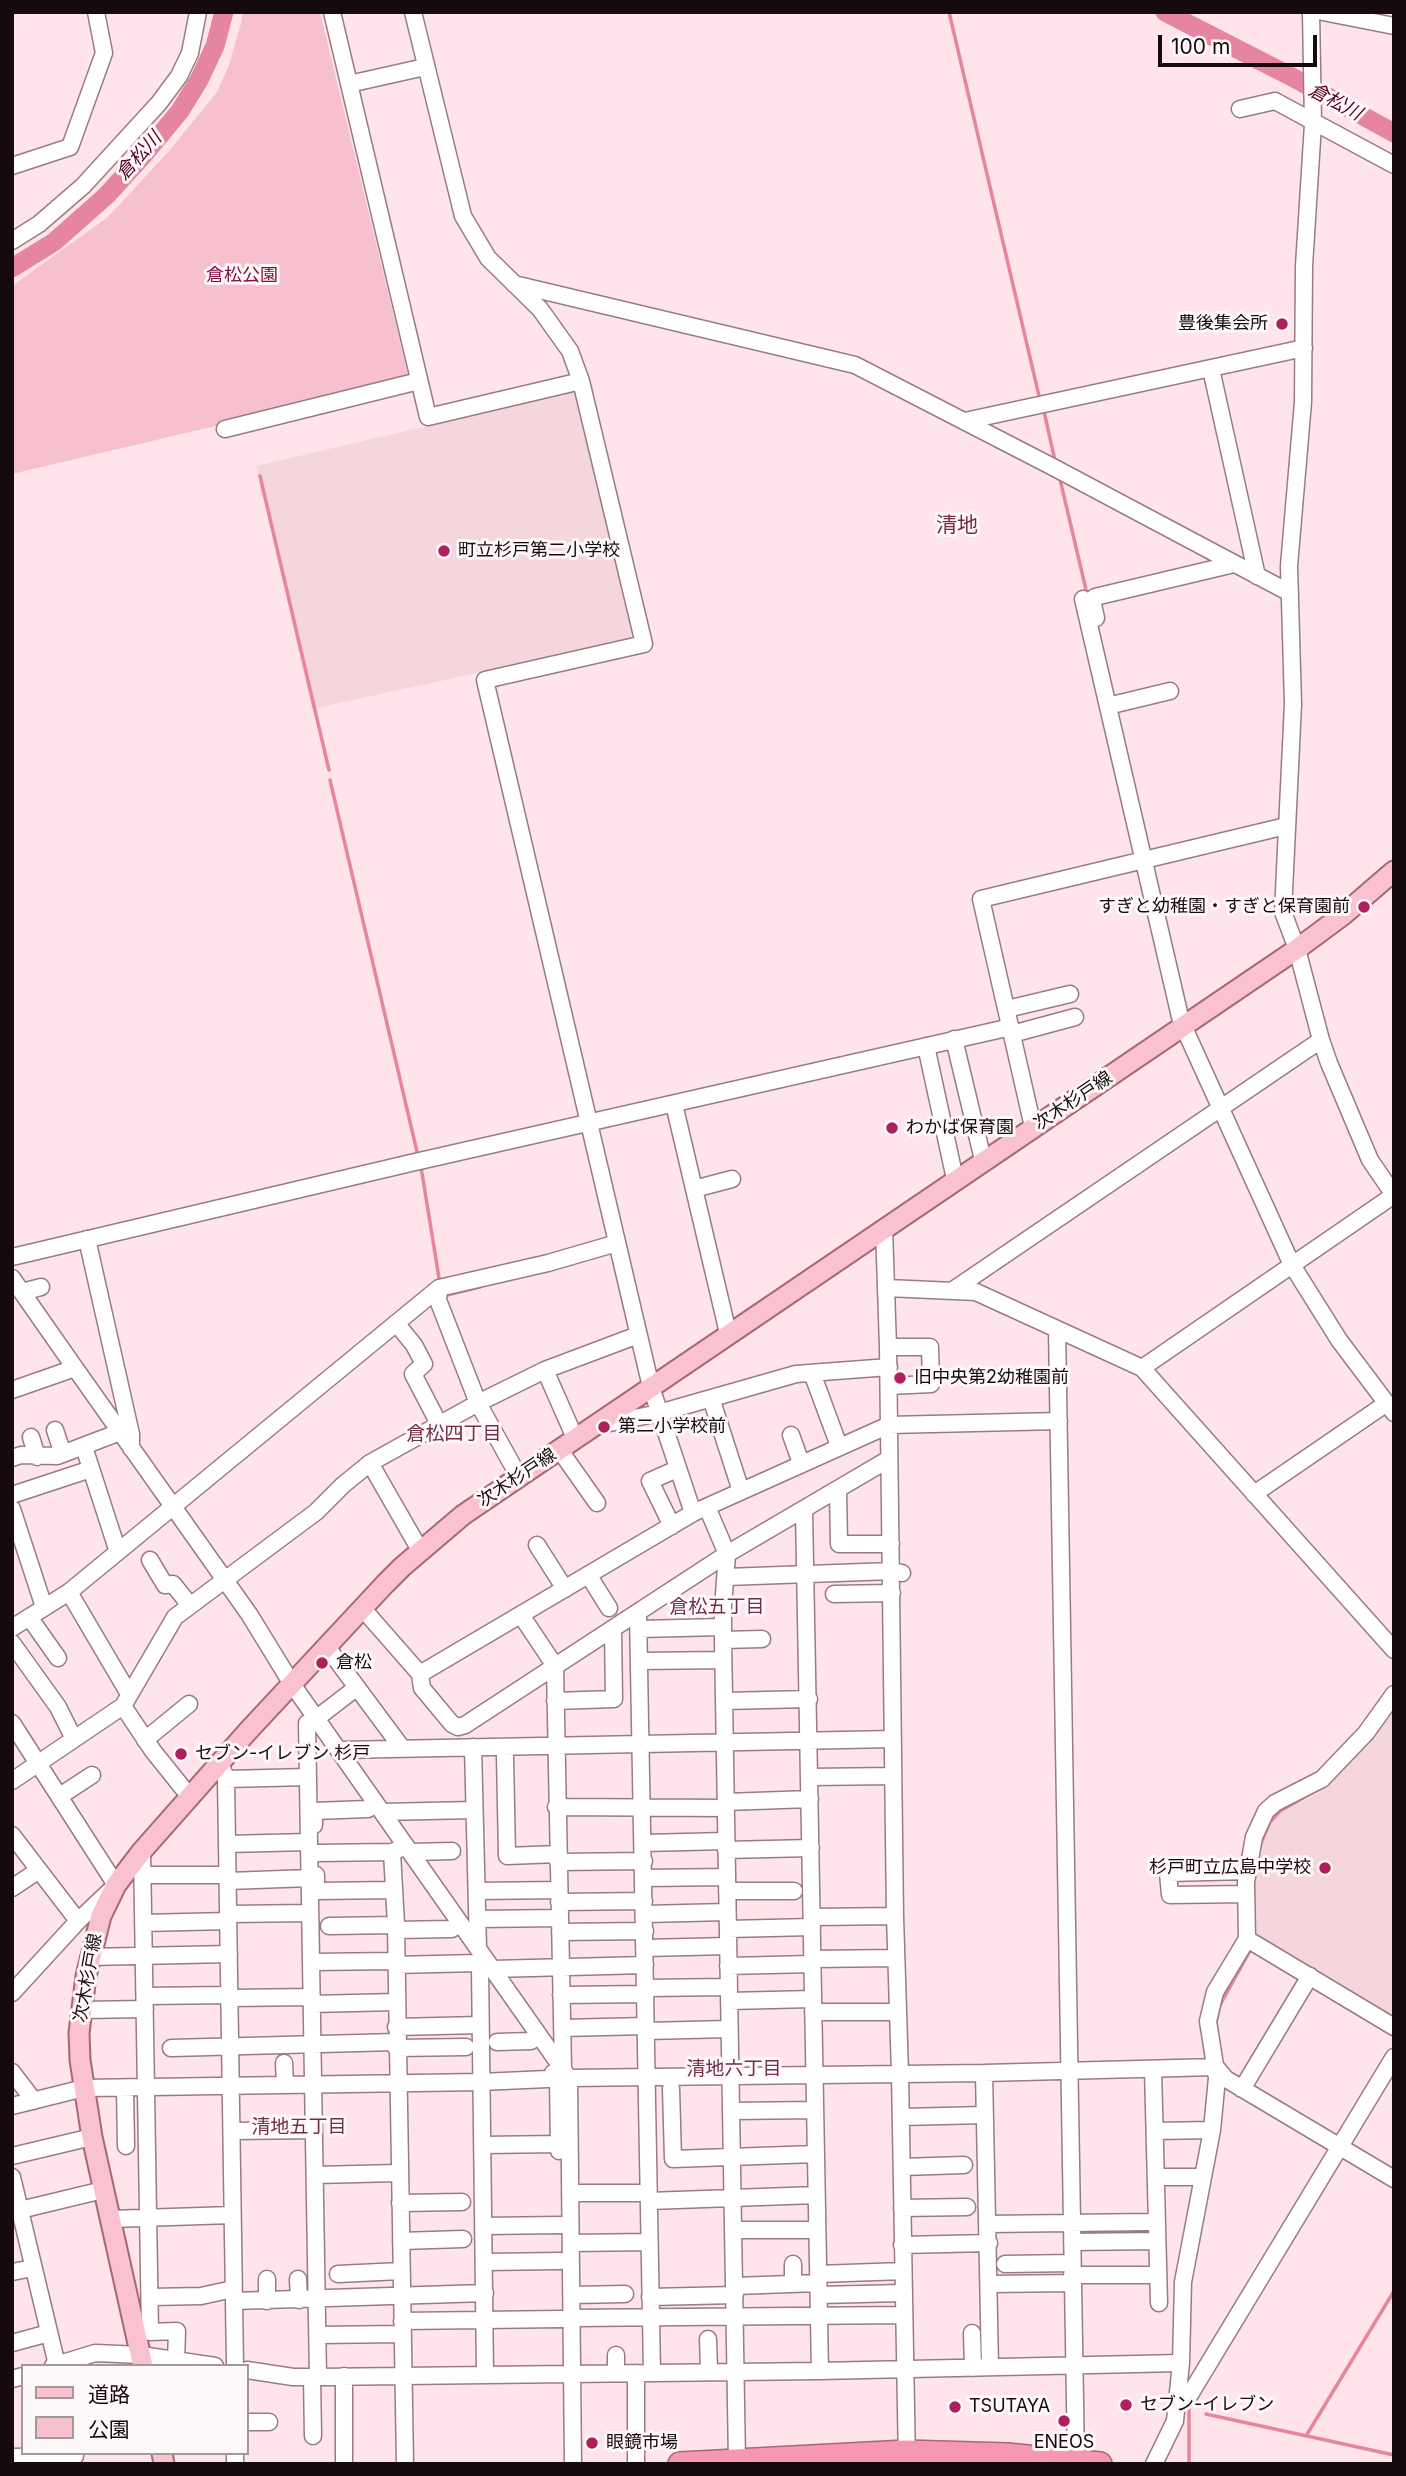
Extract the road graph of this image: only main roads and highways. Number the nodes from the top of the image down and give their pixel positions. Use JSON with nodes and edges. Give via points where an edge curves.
{"nodes":[{"id":1,"x":1394,"y":871,"type":"edge"},
{"id":2,"x":142,"y":2361,"type":"edge"},
{"id":3,"x":906,"y":2458,"type":"edge"},
{"id":4,"x":1007,"y":2460,"type":"edge"},
{"id":5,"x":749,"y":2461,"type":"edge"},
{"id":6,"x":680,"y":2464,"type":"edge"},
{"id":7,"x":1100,"y":2464,"type":"edge"}],
"edges":[{"from":1,"to":2,"type":"main road","name":"次木杉戸線","via":[[1297,949],[463,1515],[402,1567],[289,1688],[223,1770],[190,1797],[142,1851],[116,1885],[101,1916],[89,1958],[79,2033],[92,2137]]},
{"from":3,"to":4,"type":"highway"},
{"from":3,"to":5,"type":"highway"},
{"from":4,"to":7,"type":"highway"},
{"from":5,"to":6,"type":"highway"}]}
